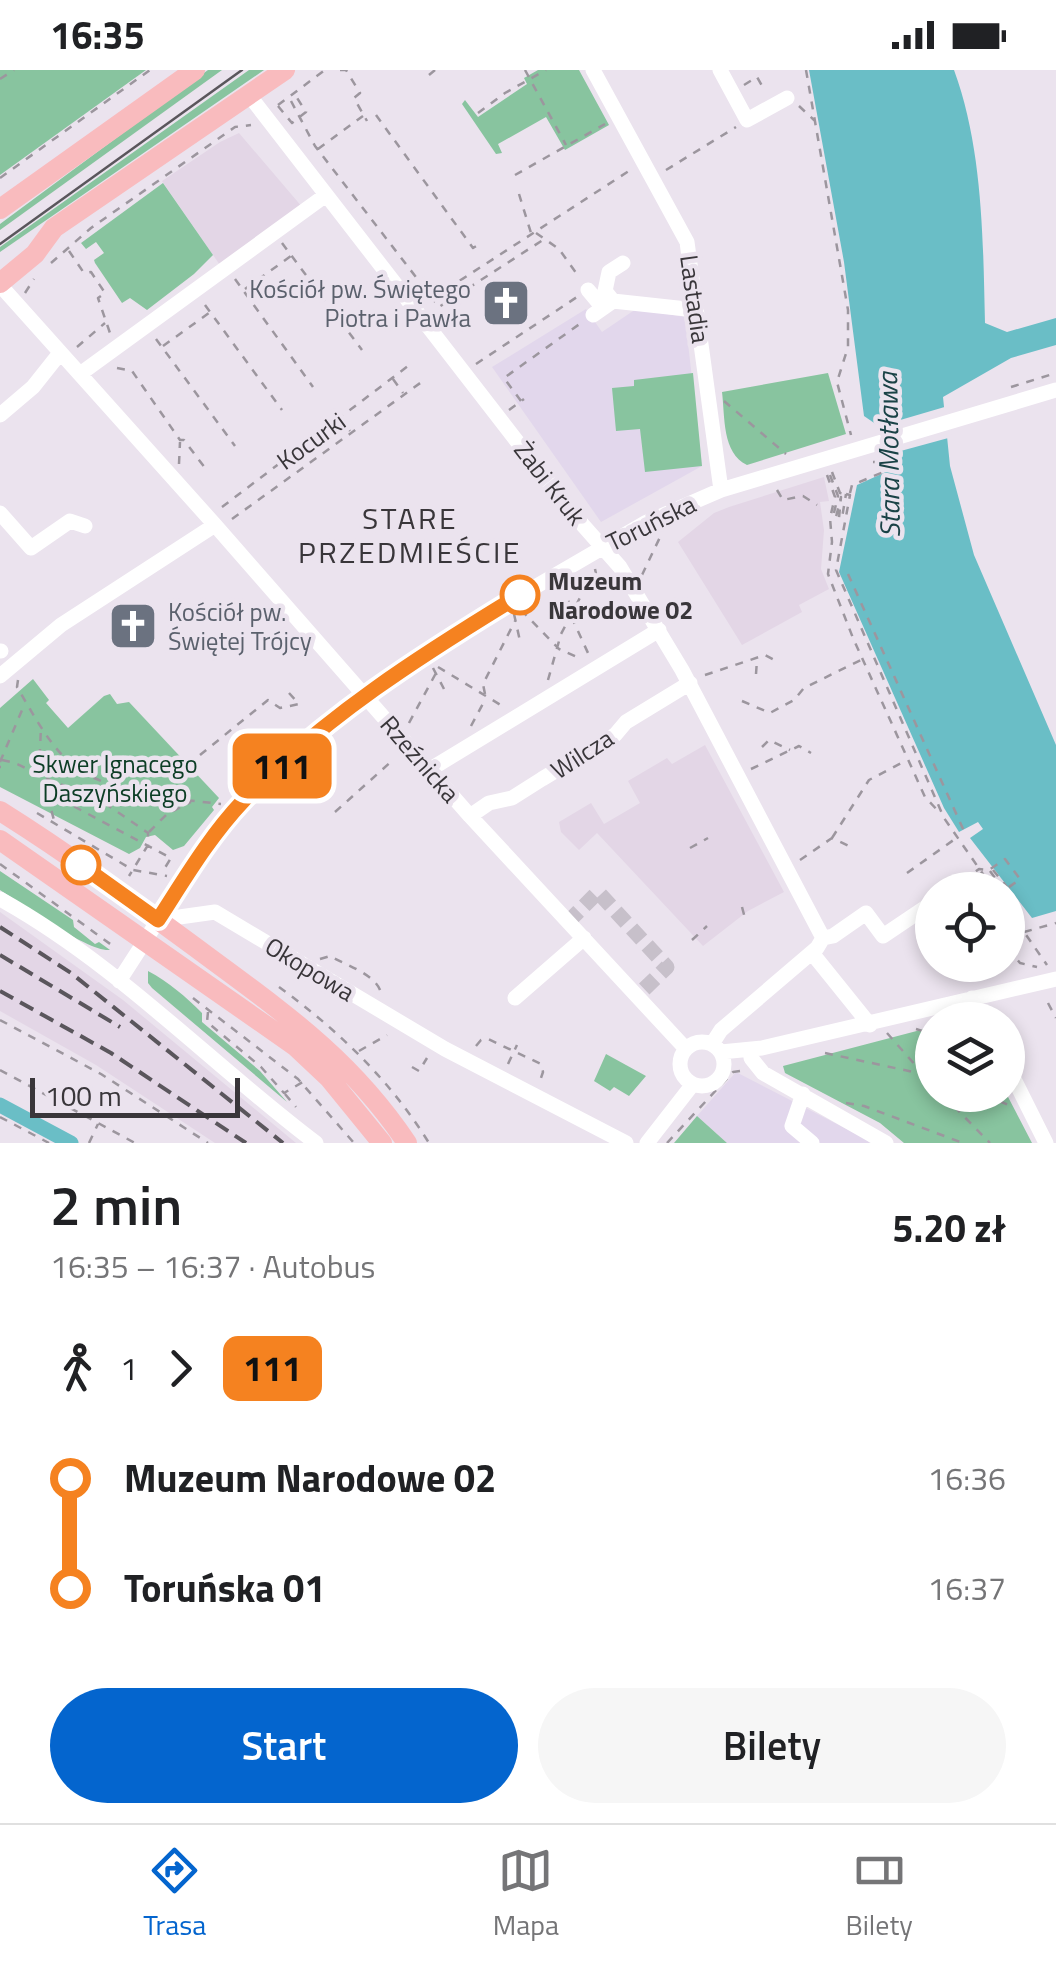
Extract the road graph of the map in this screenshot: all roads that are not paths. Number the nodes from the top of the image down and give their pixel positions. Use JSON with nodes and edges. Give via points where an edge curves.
{"nodes":[{"id":1,"x":195,"y":70,"type":"edge"},
{"id":2,"x":285,"y":70,"type":"edge"},
{"id":3,"x":593,"y":70,"type":"edge"},
{"id":4,"x":720,"y":70,"type":"edge"},
{"id":5,"x":249,"y":95,"type":"junction"},
{"id":6,"x":784,"y":103,"type":"road end"},
{"id":7,"x":326,"y":195,"type":"junction"},
{"id":8,"x":0,"y":209,"type":"edge"},
{"id":9,"x":54,"y":228,"type":"junction"},
{"id":10,"x":623,"y":263,"type":"dead end"},
{"id":11,"x":0,"y":266,"type":"edge"},
{"id":12,"x":0,"y":284,"type":"edge"},
{"id":13,"x":588,"y":290,"type":"road end"},
{"id":14,"x":603,"y":308,"type":"junction"},
{"id":15,"x":696,"y":310,"type":"junction"},
{"id":16,"x":66,"y":352,"type":"junction"},
{"id":17,"x":80,"y":374,"type":"junction"},
{"id":18,"x":1056,"y":390,"type":"edge"},
{"id":19,"x":0,"y":415,"type":"edge"},
{"id":20,"x":722,"y":490,"type":"junction"},
{"id":21,"x":0,"y":513,"type":"edge"},
{"id":22,"x":214,"y":524,"type":"junction"},
{"id":23,"x":85,"y":526,"type":"dead end"},
{"id":24,"x":602,"y":546,"type":"junction"},
{"id":25,"x":659,"y":630,"type":"junction"},
{"id":26,"x":0,"y":650,"type":"edge"},
{"id":27,"x":6,"y":671,"type":"edge"},
{"id":28,"x":694,"y":680,"type":"junction"},
{"id":29,"x":366,"y":696,"type":"junction"},
{"id":30,"x":626,"y":722,"type":"junction"},
{"id":31,"x":558,"y":758,"type":"dead end"},
{"id":32,"x":429,"y":770,"type":"junction"},
{"id":33,"x":0,"y":811,"type":"edge"},
{"id":34,"x":470,"y":816,"type":"junction"},
{"id":35,"x":0,"y":840,"type":"edge"},
{"id":36,"x":0,"y":899,"type":"edge"},
{"id":37,"x":915,"y":914,"type":"edge"},
{"id":38,"x":158,"y":920,"type":"junction"},
{"id":39,"x":584,"y":938,"type":"junction"},
{"id":40,"x":823,"y":938,"type":"junction"},
{"id":41,"x":145,"y":941,"type":"junction"},
{"id":42,"x":812,"y":953,"type":"junction"},
{"id":43,"x":1052,"y":972,"type":"edge"},
{"id":44,"x":119,"y":980,"type":"junction"},
{"id":45,"x":515,"y":998,"type":"dead end"},
{"id":46,"x":972,"y":998,"type":"junction"},
{"id":47,"x":974,"y":1002,"type":"edge"},
{"id":48,"x":875,"y":1023,"type":"junction"},
{"id":49,"x":686,"y":1049,"type":"junction"},
{"id":50,"x":719,"y":1054,"type":"junction"},
{"id":51,"x":751,"y":1059,"type":"junction"},
{"id":52,"x":329,"y":1063,"type":"junction"},
{"id":53,"x":689,"y":1081,"type":"junction"},
{"id":54,"x":803,"y":1094,"type":"junction"},
{"id":55,"x":1025,"y":1102,"type":"edge"},
{"id":56,"x":655,"y":1140,"type":"edge"},
{"id":57,"x":316,"y":1143,"type":"edge"},
{"id":58,"x":382,"y":1143,"type":"edge"},
{"id":59,"x":408,"y":1143,"type":"edge"},
{"id":60,"x":626,"y":1143,"type":"edge"},
{"id":61,"x":812,"y":1143,"type":"edge"},
{"id":62,"x":886,"y":1143,"type":"edge"},
{"id":63,"x":1046,"y":1143,"type":"edge"}],
"edges":[{"from":1,"to":8,"type":"main road"},
{"from":2,"to":5,"type":"main road"},
{"from":3,"to":15,"type":"street","name":"Lastadia","via":[[687,242]]},
{"from":4,"to":6,"type":"street","via":[[747,120]]},
{"from":5,"to":7,"type":"street","name":"Żabi Kruk"},
{"from":5,"to":9,"type":"main road"},
{"from":7,"to":17,"type":"street"},
{"from":7,"to":24,"type":"street","name":"Żabi Kruk"},
{"from":9,"to":11,"type":"main road"},
{"from":9,"to":12,"type":"main road"},
{"from":10,"to":14,"type":"street","via":[[609,272]]},
{"from":12,"to":16,"type":"street","name":"Rzeźnicka"},
{"from":13,"to":14,"type":"street"},
{"from":14,"to":15,"type":"street"},
{"from":15,"to":20,"type":"street","name":"Lastadia"},
{"from":16,"to":17,"type":"street","name":"Rzeźnicka"},
{"from":16,"to":19,"type":"street"},
{"from":17,"to":22,"type":"street","name":"Rzeźnicka"},
{"from":18,"to":20,"type":"street","name":"Toruńska","via":[[868,452]]},
{"from":20,"to":24,"type":"street","name":"Toruńska"},
{"from":21,"to":23,"type":"street","via":[[32,548],[70,521]]},
{"from":22,"to":27,"type":"street","via":[[61,625]]},
{"from":22,"to":29,"type":"street","name":"Rzeźnicka"},
{"from":24,"to":25,"type":"street","name":"Żabi Kruk"},
{"from":24,"to":29,"type":"street","name":"Toruńska"},
{"from":25,"to":28,"type":"street","name":"Żabi Kruk"},
{"from":25,"to":32,"type":"street"},
{"from":26,"to":27,"type":"street"},
{"from":28,"to":30,"type":"street","name":"Wilcza"},
{"from":28,"to":40,"type":"street","name":"Żabi Kruk"},
{"from":29,"to":32,"type":"street","name":"Rzeźnicka"},
{"from":29,"to":38,"type":"street","name":"Toruńska","via":[[245,799]]},
{"from":30,"to":31,"type":"street"},
{"from":30,"to":34,"type":"street","name":"Wilcza","via":[[542,780]]},
{"from":32,"to":34,"type":"street","name":"Rzeźnicka"},
{"from":33,"to":38,"type":"main road"},
{"from":34,"to":39,"type":"street","name":"Rzeźnicka"},
{"from":35,"to":41,"type":"main road"},
{"from":36,"to":44,"type":"street"},
{"from":37,"to":40,"type":"street","via":[[884,936],[866,912]]},
{"from":38,"to":41,"type":"street","name":"Toruńska"},
{"from":38,"to":52,"type":"main road","via":[[305,1028]]},
{"from":38,"to":60,"type":"street","name":"Okopowa","via":[[214,912],[458,1056]]},
{"from":39,"to":45,"type":"street"},
{"from":39,"to":49,"type":"street","name":"Rzeźnicka"},
{"from":40,"to":42,"type":"street"},
{"from":41,"to":44,"type":"street","name":"Toruńska"},
{"from":41,"to":52,"type":"main road"},
{"from":42,"to":48,"type":"street"},
{"from":42,"to":50,"type":"street","via":[[722,1030]]},
{"from":43,"to":46,"type":"street"},
{"from":44,"to":57,"type":"street"},
{"from":46,"to":47,"type":"street"},
{"from":46,"to":48,"type":"street"},
{"from":48,"to":51,"type":"street"},
{"from":49,"to":50,"type":"street","via":[[699,1042]]},
{"from":49,"to":53,"type":"street","via":[[680,1060]]},
{"from":50,"to":51,"type":"street"},
{"from":50,"to":53,"type":"street","via":[[713,1084]]},
{"from":51,"to":54,"type":"street"},
{"from":52,"to":58,"type":"main road"},
{"from":52,"to":59,"type":"main road","via":[[387,1114]]},
{"from":53,"to":56,"type":"street"},
{"from":54,"to":61,"type":"street","via":[[792,1126]]},
{"from":54,"to":62,"type":"street"},
{"from":55,"to":63,"type":"street"}]}
